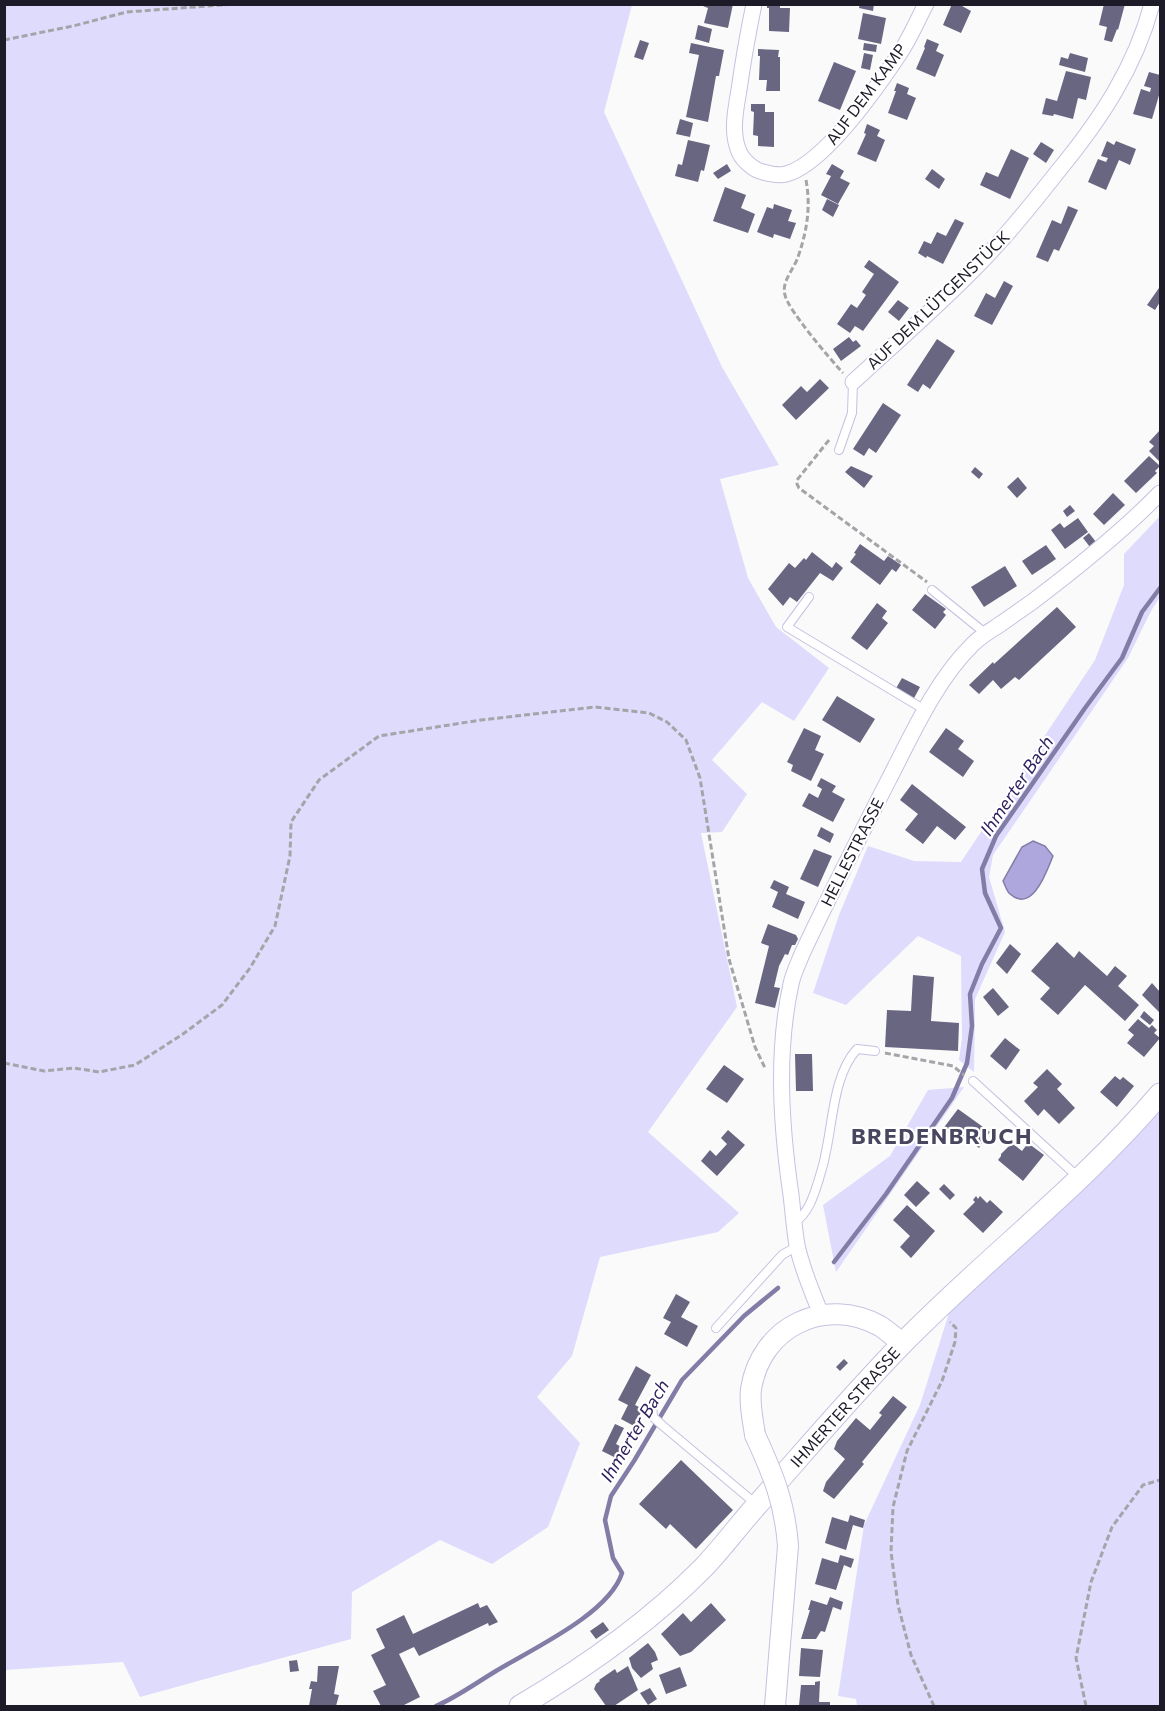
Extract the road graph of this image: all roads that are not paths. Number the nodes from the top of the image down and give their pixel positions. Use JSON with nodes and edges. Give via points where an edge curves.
{"nodes":[{"id":1,"x":754,"y":4,"type":"edge"},
{"id":2,"x":1152,"y":4,"type":"edge"},
{"id":3,"x":924,"y":6,"type":"edge"},
{"id":4,"x":853,"y":382,"type":"joint"},
{"id":5,"x":839,"y":450,"type":"dead end"},
{"id":6,"x":1161,"y":494,"type":"edge"},
{"id":7,"x":932,"y":588,"type":"road end"},
{"id":8,"x":809,"y":597,"type":"dead end"},
{"id":9,"x":985,"y":633,"type":"junction"},
{"id":10,"x":925,"y":711,"type":"junction"},
{"id":11,"x":875,"y":1051,"type":"road end"},
{"id":12,"x":973,"y":1081,"type":"dead end"},
{"id":13,"x":1161,"y":1094,"type":"edge"},
{"id":14,"x":1079,"y":1178,"type":"junction"},
{"id":15,"x":794,"y":1223,"type":"junction"},
{"id":16,"x":797,"y":1246,"type":"junction"},
{"id":17,"x":821,"y":1314,"type":"junction"},
{"id":18,"x":716,"y":1328,"type":"dead end"},
{"id":19,"x":902,"y":1343,"type":"junction"},
{"id":20,"x":652,"y":1403,"type":"dead end"},
{"id":21,"x":757,"y":1505,"type":"junction"},
{"id":22,"x":520,"y":1707,"type":"edge"},
{"id":23,"x":775,"y":1707,"type":"edge"}],
"edges":[{"from":1,"to":3,"type":"street","name":"AUF DEM KAMP","via":[[735,117],[737,148],[751,166],[772,174],[785,174],[803,166],[833,141],[900,53]]},
{"from":2,"to":4,"type":"street","name":"AUF DEM LÜTGENSTÜCK","via":[[1127,72],[1074,152],[977,266]]},
{"from":4,"to":5,"type":"lane","via":[[852,413]]},
{"from":6,"to":9,"type":"street","name":"HELLESTRASSE","via":[[1086,560]]},
{"from":7,"to":9,"type":"lane"},
{"from":8,"to":10,"type":"lane","via":[[787,627]]},
{"from":9,"to":10,"type":"street","name":"HELLESTRASSE","via":[[958,661]]},
{"from":10,"to":15,"type":"street","name":"HELLESTRASSE","via":[[818,918],[791,982],[783,1041],[782,1103]]},
{"from":11,"to":15,"type":"lane","via":[[857,1049],[848,1059],[815,1191],[806,1212]]},
{"from":12,"to":14,"type":"lane"},
{"from":13,"to":14,"type":"main road","name":"IHMERTER STRASSE"},
{"from":14,"to":19,"type":"main road","name":"IHMERTER STRASSE"},
{"from":15,"to":16,"type":"street","name":"HELLESTRASSE"},
{"from":16,"to":17,"type":"street","name":"HELLESTRASSE"},
{"from":16,"to":18,"type":"lane","via":[[782,1255]]},
{"from":17,"to":19,"type":"street","via":[[859,1318],[881,1327]]},
{"from":17,"to":23,"type":"street","bridge":true,"via":[[806,1318],[769,1346],[751,1390],[755,1435],[780,1494],[788,1546]]},
{"from":19,"to":21,"type":"main road","name":"IHMERTER STRASSE"},
{"from":20,"to":21,"type":"lane","via":[[653,1416],[663,1426]]},
{"from":21,"to":22,"type":"main road","name":"IHMERTER STRASSE","via":[[704,1567],[657,1610],[608,1649]]}]}
